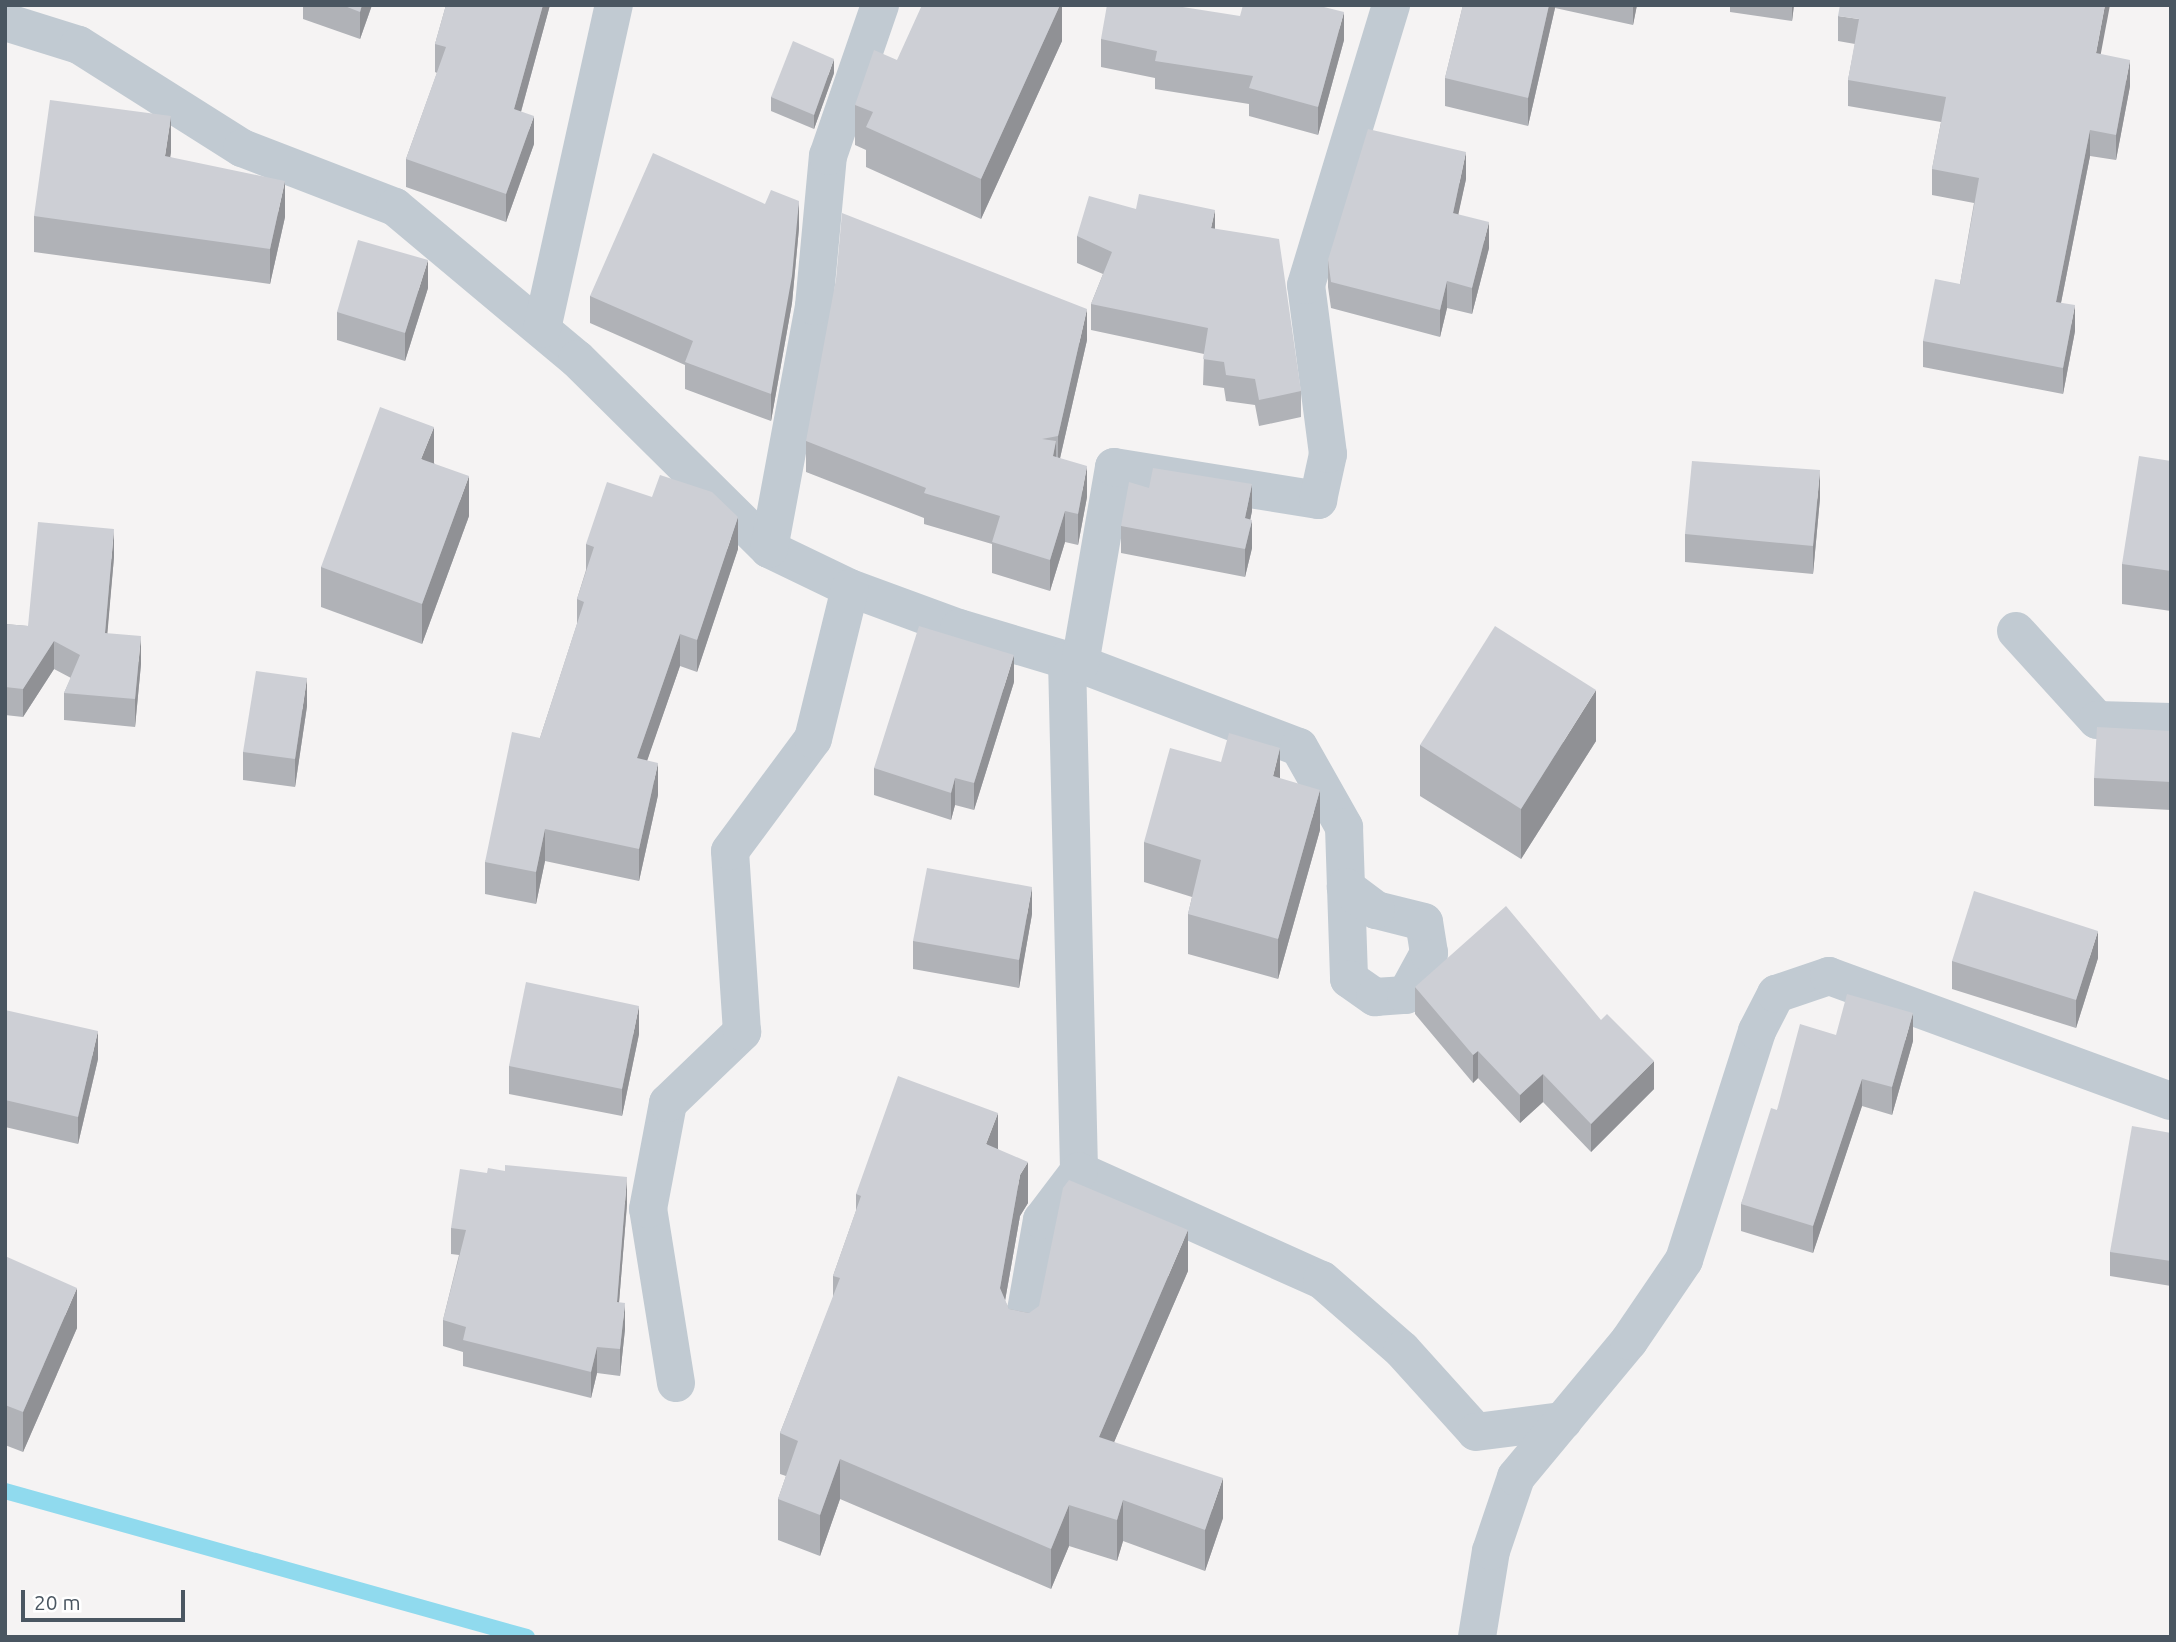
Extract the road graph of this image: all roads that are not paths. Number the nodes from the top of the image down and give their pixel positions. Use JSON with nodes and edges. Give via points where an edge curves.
{"nodes":[{"id":1,"x":614,"y":5,"type":"edge"},
{"id":2,"x":880,"y":5,"type":"edge"},
{"id":3,"x":1391,"y":5,"type":"edge"},
{"id":4,"x":5,"y":22,"type":"edge"},
{"id":5,"x":542,"y":329,"type":"junction"},
{"id":6,"x":769,"y":548,"type":"junction"},
{"id":7,"x":850,"y":588,"type":"junction"},
{"id":8,"x":2016,"y":631,"type":"dead end"},
{"id":9,"x":1074,"y":662,"type":"junction"},
{"id":10,"x":2171,"y":722,"type":"edge"},
{"id":11,"x":1346,"y":887,"type":"dead end"},
{"id":12,"x":2171,"y":1101,"type":"edge"},
{"id":13,"x":1079,"y":1171,"type":"junction"},
{"id":14,"x":1022,"y":1333,"type":"edge"},
{"id":15,"x":676,"y":1383,"type":"dead end"},
{"id":16,"x":1563,"y":1421,"type":"junction"},
{"id":17,"x":1477,"y":1637,"type":"edge"}],
"edges":[{"from":1,"to":5,"type":"street"},
{"from":2,"to":6,"type":"street","via":[[828,156],[814,306]]},
{"from":3,"to":9,"type":"street","via":[[1306,285],[1328,454],[1318,500],[1114,467]]},
{"from":4,"to":5,"type":"street","via":[[79,45],[242,148],[395,207]]},
{"from":5,"to":6,"type":"street"},
{"from":6,"to":7,"type":"street"},
{"from":7,"to":9,"type":"street"},
{"from":7,"to":15,"type":"street","via":[[813,739],[730,851],[742,1032],[668,1103],[648,1209]]},
{"from":8,"to":10,"type":"street","via":[[2097,720]]},
{"from":9,"to":11,"type":"street","via":[[1299,747],[1344,827]]},
{"from":9,"to":13,"type":"street"},
{"from":12,"to":16,"type":"street","via":[[1829,976],[1776,994],[1757,1031],[1684,1261],[1629,1341]]},
{"from":13,"to":14,"type":"street","via":[[1042,1220]]},
{"from":13,"to":16,"type":"street","via":[[1322,1280],[1402,1350],[1476,1432]]},
{"from":16,"to":17,"type":"street","via":[[1516,1477],[1491,1551]]}]}
